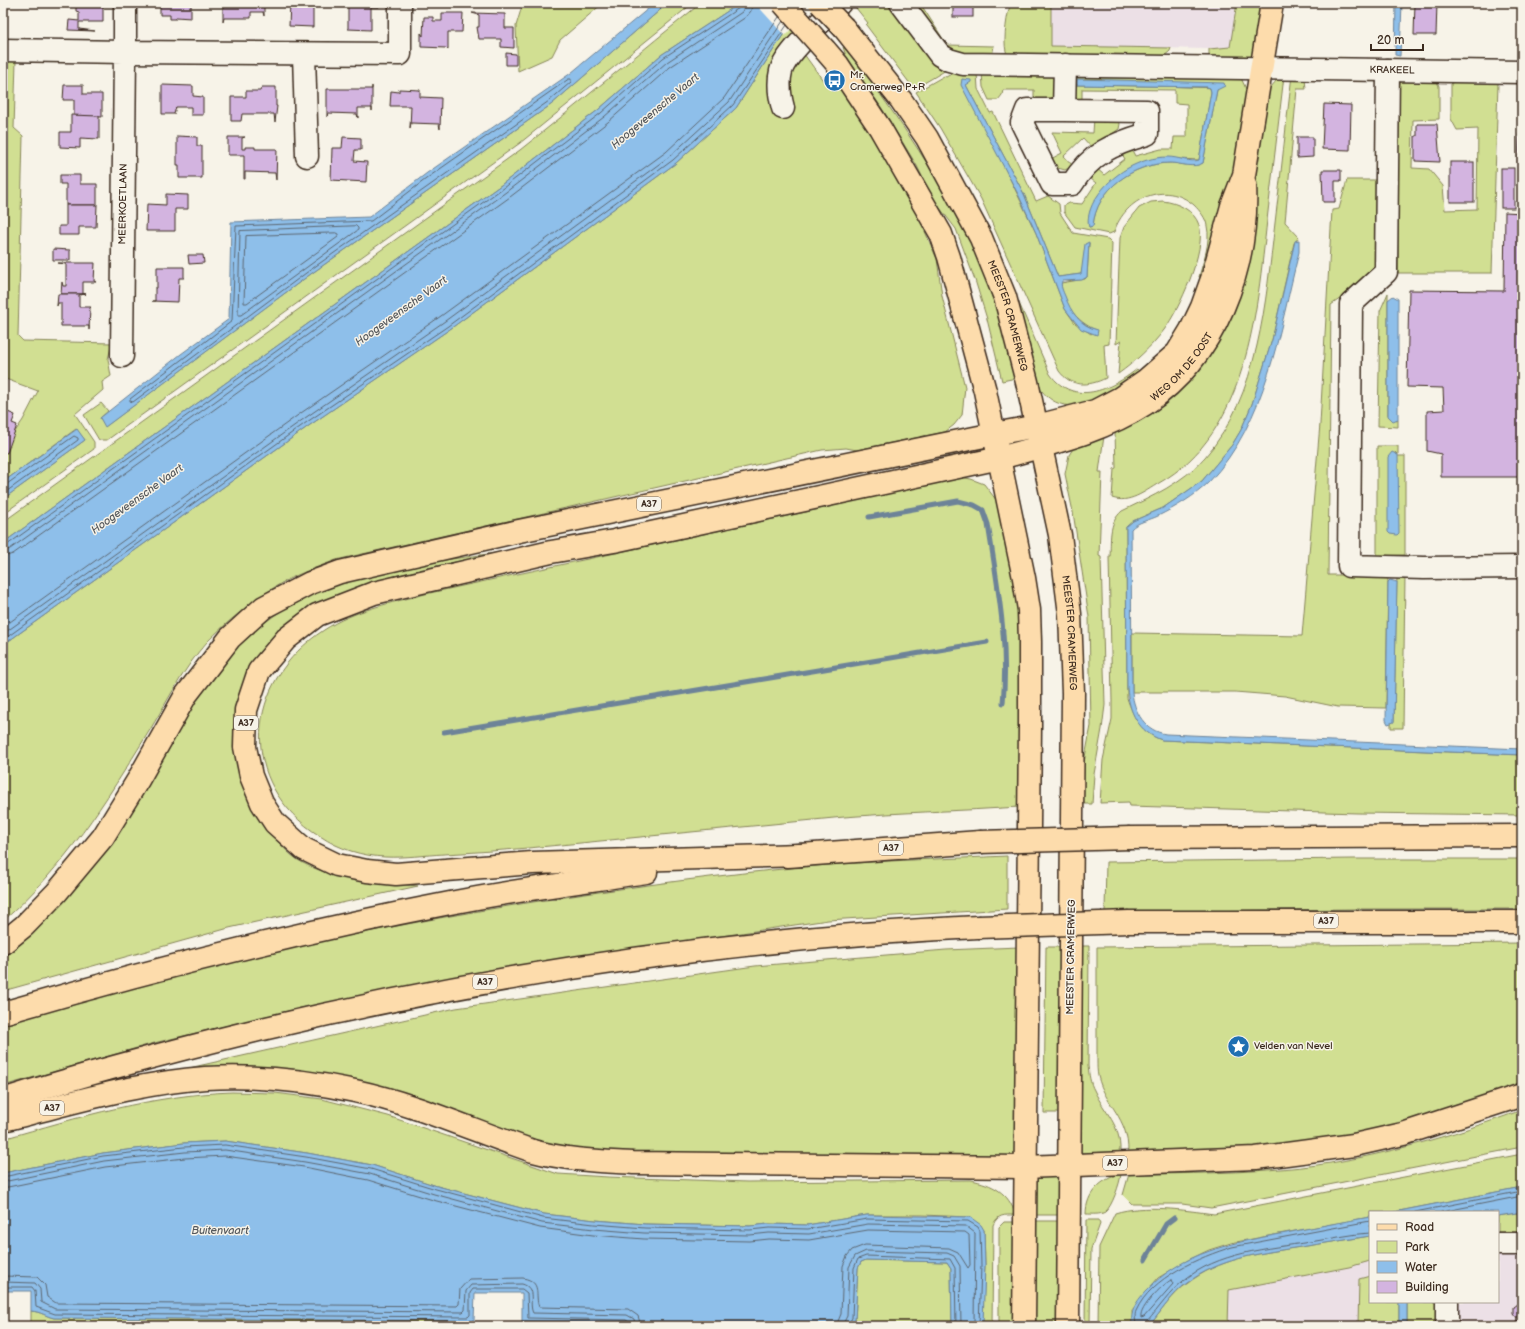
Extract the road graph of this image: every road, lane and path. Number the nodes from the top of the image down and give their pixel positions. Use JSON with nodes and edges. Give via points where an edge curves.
{"nodes":[{"id":1,"x":125,"y":3,"type":"edge"},
{"id":2,"x":400,"y":3,"type":"edge"},
{"id":3,"x":783,"y":3,"type":"edge"},
{"id":4,"x":820,"y":3,"type":"edge"},
{"id":5,"x":840,"y":3,"type":"edge"},
{"id":6,"x":901,"y":3,"type":"edge"},
{"id":7,"x":1272,"y":3,"type":"edge"},
{"id":8,"x":3,"y":50,"type":"edge"},
{"id":9,"x":125,"y":52,"type":"junction"},
{"id":10,"x":304,"y":54,"type":"junction"},
{"id":11,"x":1065,"y":65,"type":"junction"},
{"id":12,"x":1262,"y":68,"type":"junction"},
{"id":13,"x":1388,"y":70,"type":"junction"},
{"id":14,"x":1522,"y":72,"type":"edge"},
{"id":15,"x":783,"y":108,"type":"dead end"},
{"id":16,"x":1064,"y":110,"type":"junction"},
{"id":17,"x":307,"y":156,"type":"dead end"},
{"id":18,"x":122,"y":356,"type":"dead end"},
{"id":19,"x":994,"y":434,"type":"junction"},
{"id":20,"x":1039,"y":436,"type":"junction"},
{"id":21,"x":1000,"y":458,"type":"junction"},
{"id":22,"x":1522,"y":567,"type":"edge"},
{"id":23,"x":1522,"y":836,"type":"edge"},
{"id":24,"x":802,"y":855,"type":"junction"},
{"id":25,"x":1522,"y":922,"type":"edge"},
{"id":26,"x":3,"y":943,"type":"edge"},
{"id":27,"x":3,"y":1013,"type":"edge"},
{"id":28,"x":1522,"y":1095,"type":"edge"},
{"id":29,"x":3,"y":1100,"type":"edge"},
{"id":30,"x":3,"y":1120,"type":"edge"},
{"id":31,"x":1068,"y":1165,"type":"junction"},
{"id":32,"x":1026,"y":1167,"type":"junction"},
{"id":33,"x":1499,"y":1244,"type":"edge"},
{"id":34,"x":1522,"y":1244,"type":"edge"},
{"id":35,"x":1447,"y":1303,"type":"edge"},
{"id":36,"x":1024,"y":1326,"type":"edge"},
{"id":37,"x":1068,"y":1326,"type":"edge"},
{"id":38,"x":1447,"y":1326,"type":"edge"}],
"edges":[{"from":1,"to":9,"type":"street","name":"MEERKOETLAAN"},
{"from":2,"to":10,"type":"street","via":[[400,54]]},
{"from":3,"to":19,"type":"main road","bridge":true,"via":[[838,65],[880,128],[940,234],[971,336]]},
{"from":4,"to":20,"type":"main road","name":"MEESTER CRAMERWEG","bridge":true,"via":[[844,28],[901,100],[927,138],[981,238],[1005,296]]},
{"from":5,"to":15,"type":"street","via":[[797,47],[781,70],[779,87]]},
{"from":6,"to":11,"type":"street","name":"KRAKEEL","via":[[937,51],[949,60],[963,64]]},
{"from":7,"to":12,"type":"main road","name":"WEG OM DE OOST"},
{"from":8,"to":9,"type":"street"},
{"from":9,"to":10,"type":"street"},
{"from":9,"to":18,"type":"street","name":"MEERKOETLAAN"},
{"from":10,"to":17,"type":"street"},
{"from":11,"to":12,"type":"street","name":"KRAKEEL"},
{"from":11,"to":16,"type":"street"},
{"from":12,"to":13,"type":"street","name":"KRAKEEL"},
{"from":12,"to":20,"type":"main road","name":"WEG OM DE OOST","via":[[1244,175],[1246,213],[1234,278],[1226,301],[1200,350],[1177,378],[1145,404],[1101,426]]},
{"from":13,"to":14,"type":"street","name":"KRAKEEL"},
{"from":13,"to":22,"type":"street","via":[[1386,272],[1351,304],[1349,566]]},
{"from":16,"to":16,"type":"street","via":[[1147,111],[1147,134],[1117,142],[1093,158],[1072,184],[1052,184],[1022,123],[1027,110]]},
{"from":19,"to":20,"type":"main road","name":"WEG OM DE OOST"},
{"from":19,"to":21,"type":"main road"},
{"from":19,"to":26,"type":"main road","number":"A37","via":[[519,531],[340,572],[310,583],[264,608],[230,638],[186,695],[102,838],[58,892]]},
{"from":20,"to":21,"type":"main road","name":"WEG OM DE OOST"},
{"from":20,"to":31,"type":"main road","name":"MEESTER CRAMERWEG","via":[[1060,535],[1072,649],[1073,807]]},
{"from":21,"to":24,"type":"main road","number":"A37","via":[[614,542],[551,552],[374,593],[317,616],[286,639],[259,671],[246,710],[245,747],[251,776],[262,803],[275,823],[304,848],[337,865],[396,874],[532,864]]},
{"from":21,"to":32,"type":"main road","via":[[1029,610]]},
{"from":23,"to":24,"type":"main road","number":"A37","bridge":true,"via":[[1130,838],[980,842]]},
{"from":24,"to":27,"type":"main road","number":"A37","via":[[658,870],[451,902],[220,953],[118,979]]},
{"from":25,"to":29,"type":"main road","number":"A37","bridge":true,"via":[[1129,922],[901,930],[713,948],[486,982],[316,1016],[107,1069]]},
{"from":28,"to":31,"type":"main road","number":"A37","via":[[1403,1134],[1303,1153],[1256,1158]]},
{"from":30,"to":32,"type":"main road","number":"A37","via":[[148,1086],[203,1079],[261,1077],[310,1082],[356,1091],[393,1101],[533,1151],[577,1160],[633,1163]]},
{"from":31,"to":32,"type":"main road","number":"A37"},
{"from":31,"to":37,"type":"main road","name":"MEESTER CRAMERWEG"},
{"from":32,"to":36,"type":"main road"},
{"from":33,"to":34,"type":"street"},
{"from":35,"to":38,"type":"street"}]}
